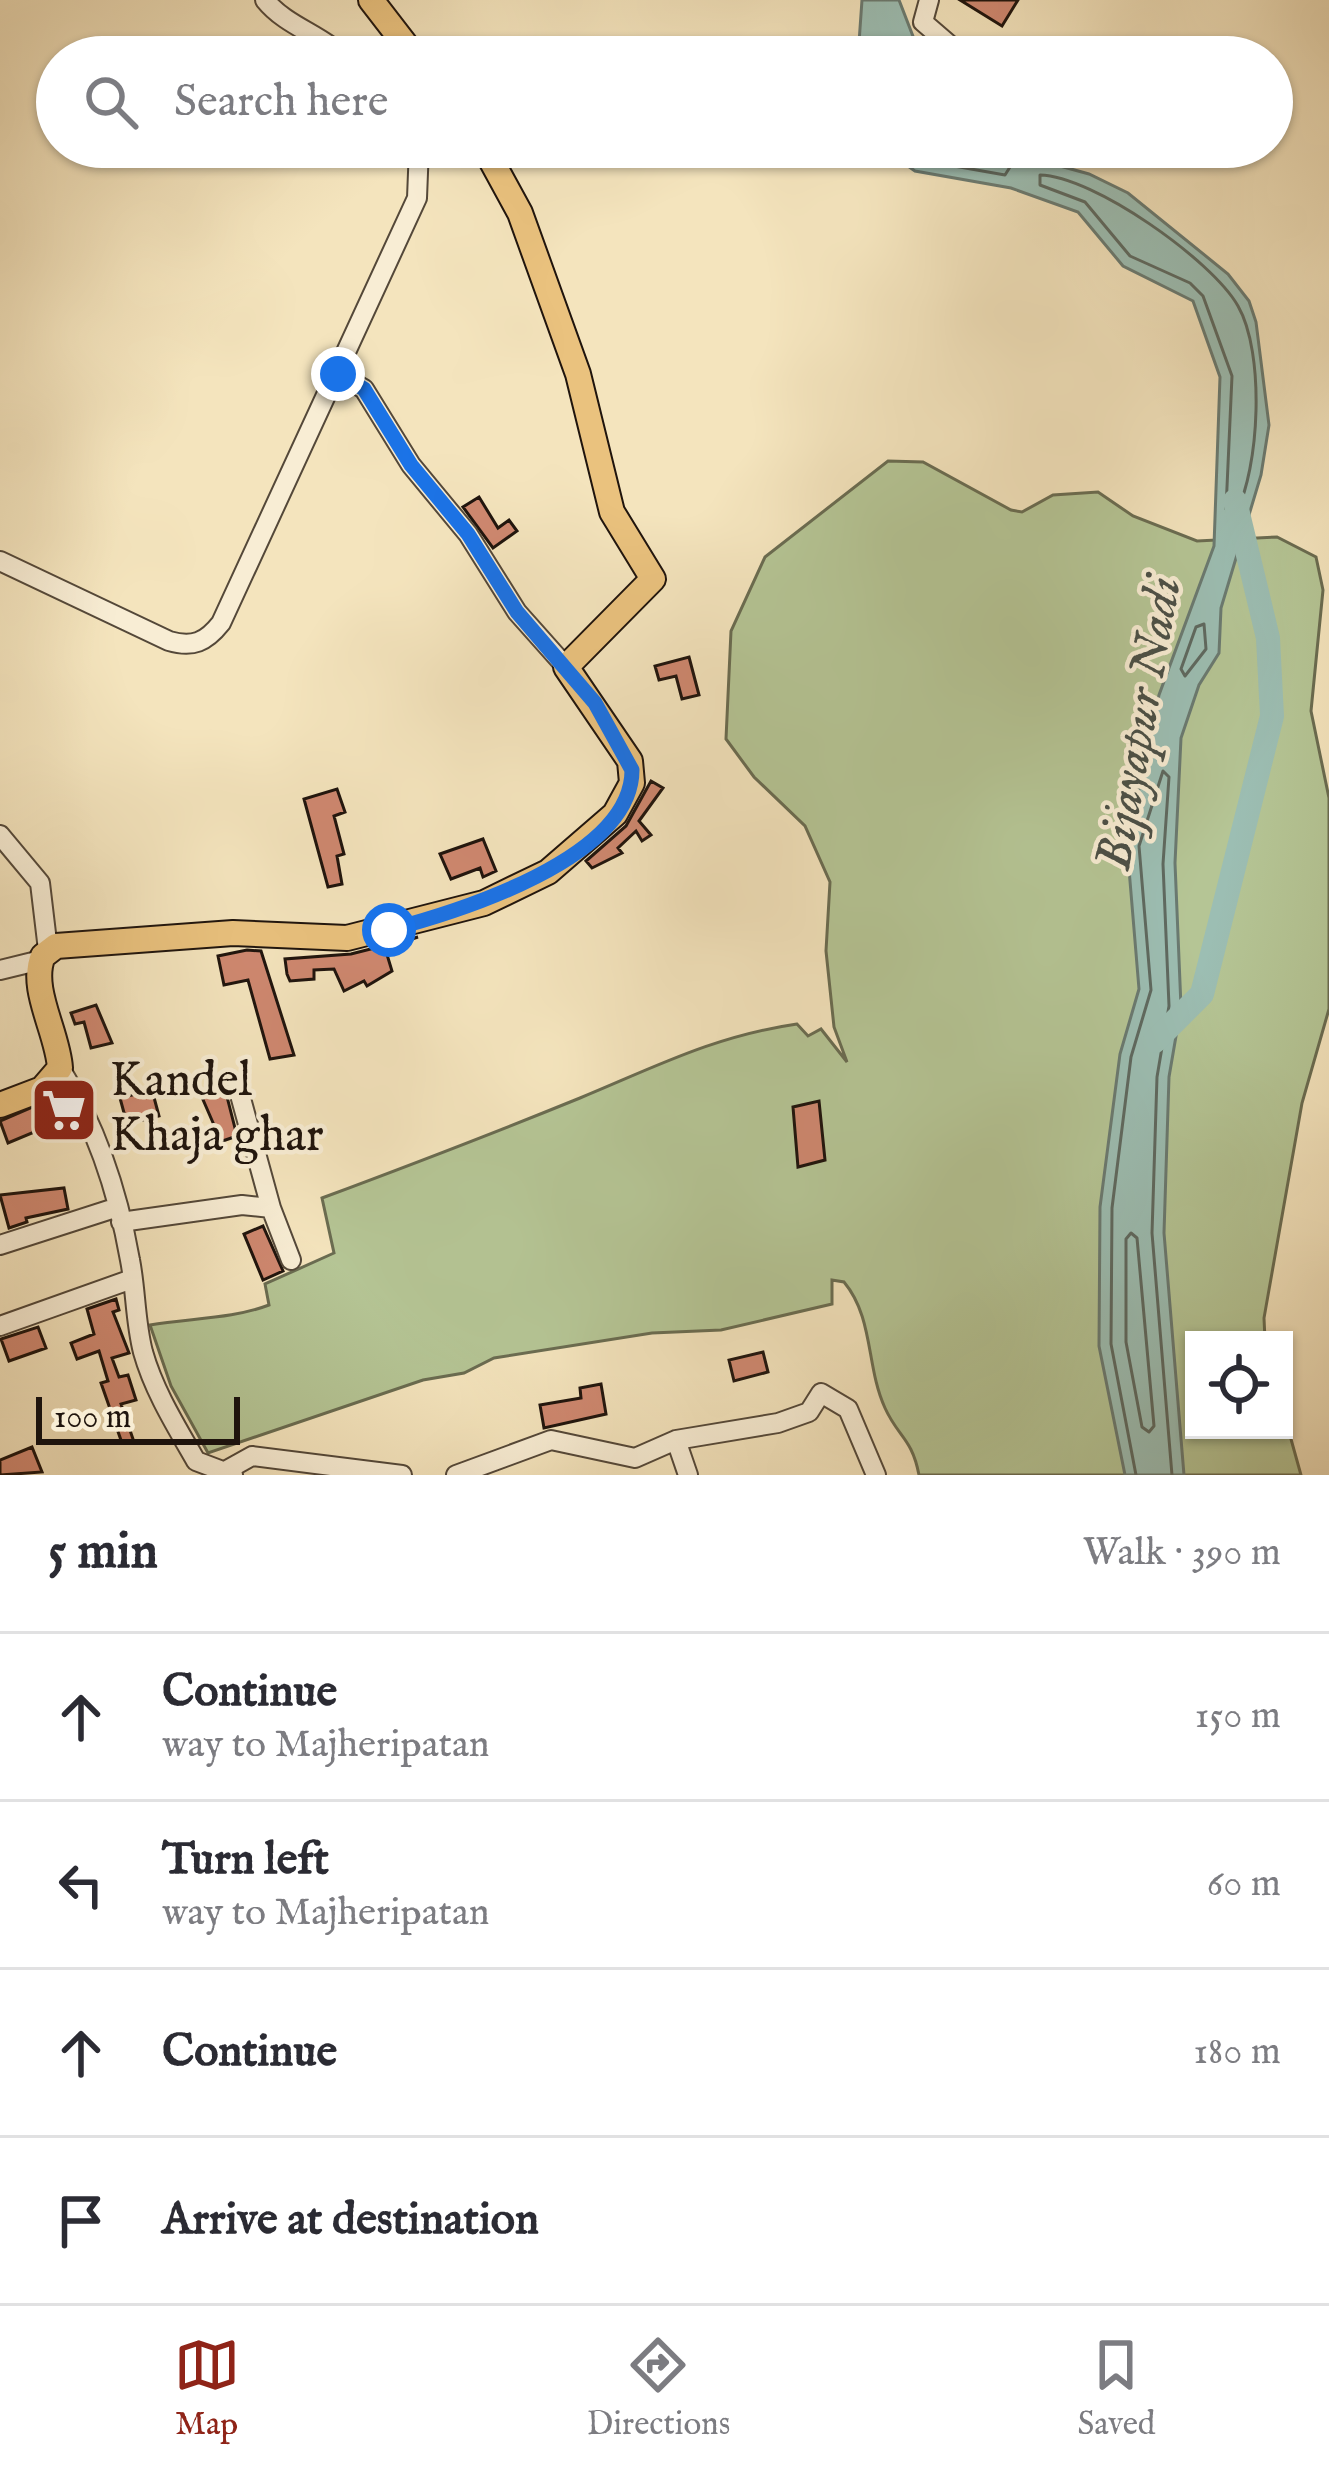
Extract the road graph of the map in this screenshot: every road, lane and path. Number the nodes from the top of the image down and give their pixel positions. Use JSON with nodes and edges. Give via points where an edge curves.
{"nodes":[{"id":1,"x":265,"y":0,"type":"edge"},
{"id":2,"x":370,"y":0,"type":"edge"},
{"id":3,"x":929,"y":0,"type":"edge"},
{"id":4,"x":318,"y":36,"type":"edge"},
{"id":5,"x":398,"y":36,"type":"edge"},
{"id":6,"x":939,"y":36,"type":"edge"},
{"id":7,"x":418,"y":168,"type":"edge"},
{"id":8,"x":495,"y":168,"type":"edge"},
{"id":9,"x":347,"y":379,"type":"junction"},
{"id":10,"x":0,"y":560,"type":"edge"},
{"id":11,"x":566,"y":667,"type":"junction"},
{"id":12,"x":0,"y":836,"type":"edge"},
{"id":13,"x":45,"y":955,"type":"junction"},
{"id":14,"x":4,"y":963,"type":"edge"},
{"id":15,"x":60,"y":1067,"type":"junction"},
{"id":16,"x":237,"y":1084,"type":"dead end"},
{"id":17,"x":0,"y":1105,"type":"edge"},
{"id":18,"x":271,"y":1208,"type":"junction"},
{"id":19,"x":119,"y":1214,"type":"junction"},
{"id":20,"x":0,"y":1245,"type":"edge"},
{"id":21,"x":292,"y":1260,"type":"dead end"},
{"id":22,"x":132,"y":1279,"type":"junction"},
{"id":23,"x":0,"y":1326,"type":"edge"},
{"id":24,"x":676,"y":1440,"type":"junction"},
{"id":25,"x":623,"y":1466,"type":"edge"},
{"id":26,"x":229,"y":1473,"type":"edge"},
{"id":27,"x":401,"y":1475,"type":"edge"},
{"id":28,"x":457,"y":1475,"type":"edge"},
{"id":29,"x":688,"y":1475,"type":"edge"},
{"id":30,"x":876,"y":1475,"type":"edge"}],
"edges":[{"from":1,"to":4,"type":"street"},
{"from":2,"to":5,"type":"main road"},
{"from":3,"to":6,"type":"street","via":[[923,22]]},
{"from":7,"to":9,"type":"street","via":[[417,198]]},
{"from":8,"to":11,"type":"main road","via":[[520,213],[578,374],[612,512],[652,578]]},
{"from":9,"to":10,"type":"street","via":[[210,637],[169,641]]},
{"from":9,"to":11,"type":"street"},
{"from":11,"to":13,"type":"main road","via":[[630,761],[632,783],[615,814],[548,872],[484,903],[347,938],[175,935]]},
{"from":12,"to":13,"type":"street","via":[[40,883]]},
{"from":13,"to":14,"type":"street"},
{"from":13,"to":15,"type":"main road","via":[[38,979]]},
{"from":15,"to":17,"type":"main road","via":[[42,1089]]},
{"from":15,"to":19,"type":"street","via":[[86,1113]]},
{"from":16,"to":18,"type":"street"},
{"from":18,"to":19,"type":"street"},
{"from":18,"to":21,"type":"street"},
{"from":19,"to":20,"type":"street"},
{"from":19,"to":22,"type":"street"},
{"from":22,"to":23,"type":"street"},
{"from":22,"to":26,"type":"street","via":[[144,1355],[164,1403],[196,1461]]},
{"from":24,"to":25,"type":"street"},
{"from":24,"to":29,"type":"street"},
{"from":24,"to":30,"type":"street","via":[[778,1423],[809,1412],[821,1393],[848,1409]]},
{"from":25,"to":28,"type":"street","via":[[551,1440]]},
{"from":26,"to":27,"type":"street","via":[[252,1456]]}]}
